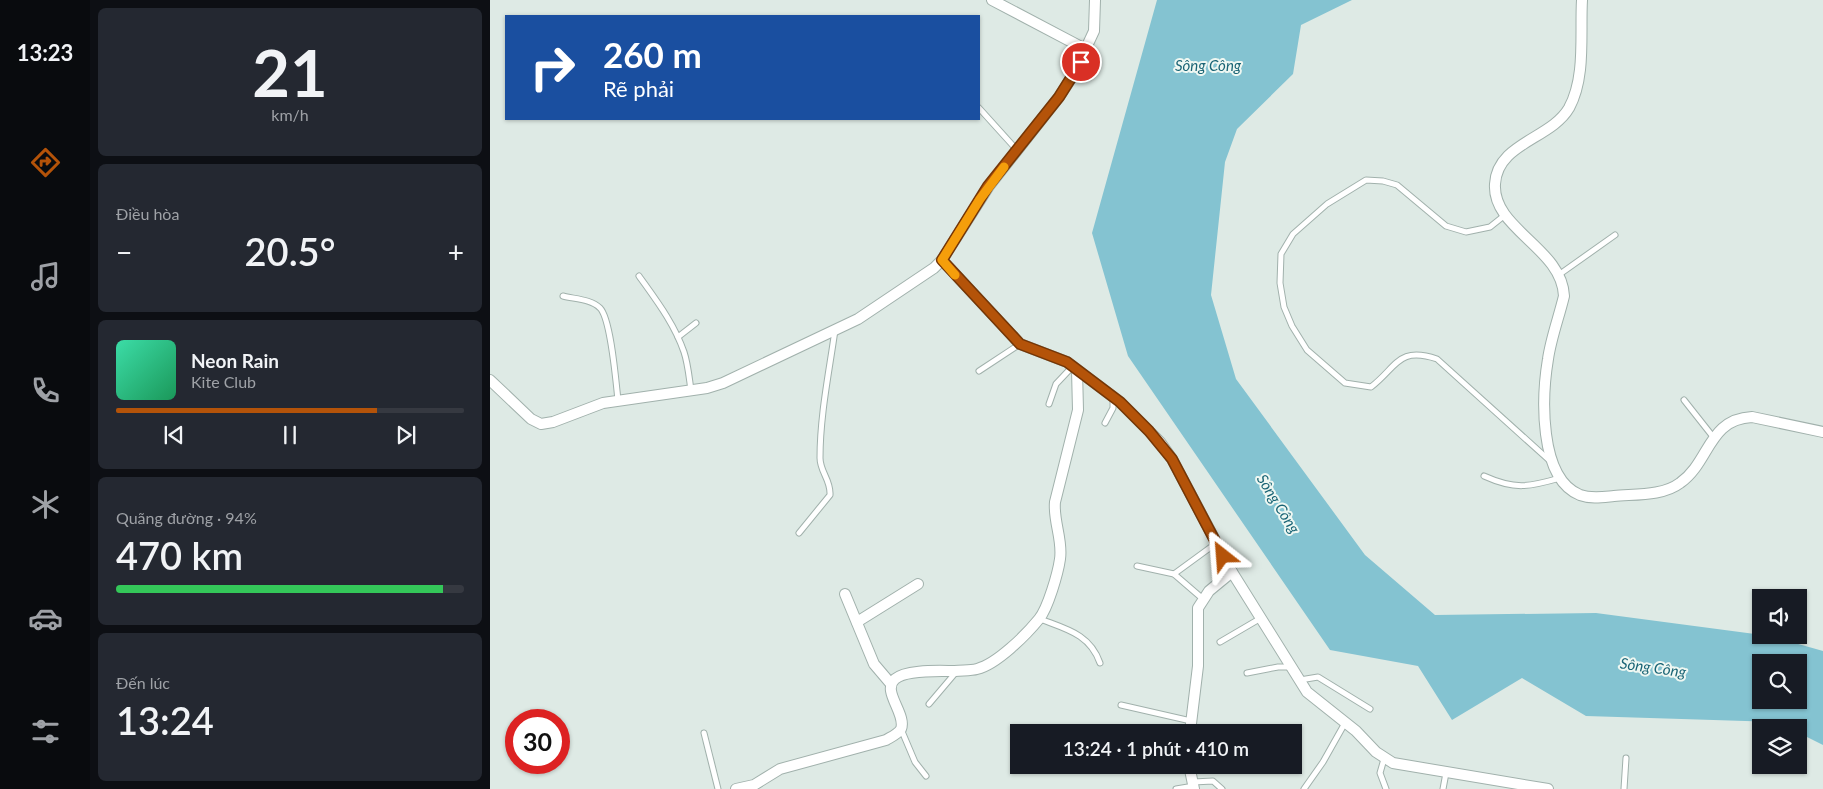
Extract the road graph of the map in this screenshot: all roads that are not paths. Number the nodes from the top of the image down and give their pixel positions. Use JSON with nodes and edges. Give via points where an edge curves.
{"nodes":[{"id":1,"x":992,"y":0,"type":"edge"},
{"id":2,"x":1095,"y":0,"type":"edge"},
{"id":3,"x":1582,"y":0,"type":"edge"},
{"id":4,"x":1087,"y":50,"type":"junction"},
{"id":5,"x":980,"y":109,"type":"edge"},
{"id":6,"x":1017,"y":150,"type":"junction"},
{"id":7,"x":1502,"y":217,"type":"junction"},
{"id":8,"x":1615,"y":235,"type":"dead end"},
{"id":9,"x":942,"y":260,"type":"junction"},
{"id":10,"x":1560,"y":274,"type":"junction"},
{"id":11,"x":639,"y":276,"type":"dead end"},
{"id":12,"x":562,"y":296,"type":"dead end"},
{"id":13,"x":696,"y":323,"type":"dead end"},
{"id":14,"x":835,"y":330,"type":"junction"},
{"id":15,"x":678,"y":337,"type":"junction"},
{"id":16,"x":1020,"y":344,"type":"junction"},
{"id":17,"x":1075,"y":368,"type":"junction"},
{"id":18,"x":979,"y":371,"type":"dead end"},
{"id":19,"x":490,"y":380,"type":"edge"},
{"id":20,"x":691,"y":390,"type":"junction"},
{"id":21,"x":1113,"y":397,"type":"junction"},
{"id":22,"x":1684,"y":400,"type":"dead end"},
{"id":23,"x":618,"y":401,"type":"junction"},
{"id":24,"x":1049,"y":404,"type":"dead end"},
{"id":25,"x":1105,"y":424,"type":"dead end"},
{"id":26,"x":1823,"y":432,"type":"edge"},
{"id":27,"x":1714,"y":438,"type":"junction"},
{"id":28,"x":1553,"y":464,"type":"junction"},
{"id":29,"x":1484,"y":476,"type":"dead end"},
{"id":30,"x":1561,"y":478,"type":"junction"},
{"id":31,"x":800,"y":533,"type":"dead end"},
{"id":32,"x":1211,"y":547,"type":"dead end"},
{"id":33,"x":1137,"y":566,"type":"dead end"},
{"id":34,"x":1232,"y":572,"type":"junction"},
{"id":35,"x":1174,"y":574,"type":"junction"},
{"id":36,"x":918,"y":584,"type":"dead end"},
{"id":37,"x":845,"y":594,"type":"dead end"},
{"id":38,"x":1203,"y":599,"type":"junction"},
{"id":39,"x":1039,"y":618,"type":"junction"},
{"id":40,"x":1261,"y":618,"type":"junction"},
{"id":41,"x":857,"y":622,"type":"junction"},
{"id":42,"x":1220,"y":642,"type":"dead end"},
{"id":43,"x":1100,"y":663,"type":"dead end"},
{"id":44,"x":1293,"y":668,"type":"junction"},
{"id":45,"x":957,"y":670,"type":"junction"},
{"id":46,"x":1247,"y":673,"type":"dead end"},
{"id":47,"x":1300,"y":680,"type":"junction"},
{"id":48,"x":891,"y":684,"type":"junction"},
{"id":49,"x":929,"y":704,"type":"dead end"},
{"id":50,"x":1121,"y":705,"type":"dead end"},
{"id":51,"x":1370,"y":709,"type":"dead end"},
{"id":52,"x":1192,"y":721,"type":"junction"},
{"id":53,"x":1345,"y":723,"type":"junction"},
{"id":54,"x":1191,"y":724,"type":"edge"},
{"id":55,"x":901,"y":729,"type":"junction"},
{"id":56,"x":704,"y":733,"type":"dead end"},
{"id":57,"x":1626,"y":758,"type":"dead end"},
{"id":58,"x":1384,"y":759,"type":"junction"},
{"id":59,"x":1446,"y":773,"type":"junction"},
{"id":60,"x":926,"y":776,"type":"dead end"},
{"id":61,"x":1498,"y":784,"type":"edge"},
{"id":62,"x":1194,"y":786,"type":"edge"},
{"id":63,"x":755,"y":787,"type":"edge"},
{"id":64,"x":718,"y":789,"type":"edge"},
{"id":65,"x":736,"y":789,"type":"edge"},
{"id":66,"x":1176,"y":789,"type":"edge"},
{"id":67,"x":1222,"y":789,"type":"edge"},
{"id":68,"x":1304,"y":789,"type":"edge"},
{"id":69,"x":1386,"y":789,"type":"edge"},
{"id":70,"x":1443,"y":789,"type":"edge"},
{"id":71,"x":1548,"y":789,"type":"edge"},
{"id":72,"x":1624,"y":789,"type":"edge"}],
"edges":[{"from":1,"to":4,"type":"street"},
{"from":2,"to":4,"type":"street","via":[[1094,31]]},
{"from":3,"to":7,"type":"street","via":[[1578,84],[1574,98],[1557,121],[1516,149],[1497,171],[1494,186]]},
{"from":4,"to":6,"type":"street","via":[[1059,97]]},
{"from":5,"to":6,"type":"lane"},
{"from":6,"to":9,"type":"street","via":[[980,199]]},
{"from":7,"to":10,"type":"street"},
{"from":7,"to":28,"type":"lane","via":[[1490,227],[1466,232],[1446,226],[1397,185],[1366,180],[1327,204],[1293,234],[1281,254],[1280,284],[1284,307],[1307,350],[1345,383],[1371,387],[1402,357],[1420,353],[1436,359]]},
{"from":8,"to":10,"type":"lane"},
{"from":9,"to":14,"type":"street","via":[[873,310]]},
{"from":9,"to":16,"type":"street"},
{"from":10,"to":28,"type":"street","via":[[1564,296],[1547,370],[1545,431]]},
{"from":11,"to":15,"type":"lane","via":[[662,307]]},
{"from":12,"to":23,"type":"lane","via":[[593,303],[602,309],[612,350]]},
{"from":13,"to":15,"type":"lane"},
{"from":14,"to":20,"type":"street","via":[[723,383]]},
{"from":14,"to":31,"type":"lane","via":[[820,435],[820,464],[830,482],[830,494]]},
{"from":15,"to":20,"type":"lane"},
{"from":16,"to":17,"type":"street","via":[[1059,358]]},
{"from":16,"to":18,"type":"lane"},
{"from":17,"to":21,"type":"street"},
{"from":17,"to":24,"type":"lane","via":[[1056,384]]},
{"from":17,"to":39,"type":"street","via":[[1078,410],[1054,514],[1060,560]]},
{"from":19,"to":23,"type":"street","via":[[541,424]]},
{"from":20,"to":23,"type":"street"},
{"from":21,"to":25,"type":"lane","via":[[1113,408]]},
{"from":21,"to":34,"type":"street","via":[[1166,451]]},
{"from":22,"to":27,"type":"lane"},
{"from":26,"to":27,"type":"street","via":[[1752,417],[1729,422]]},
{"from":27,"to":30,"type":"street","via":[[1690,475],[1662,492],[1593,497],[1570,489]]},
{"from":28,"to":30,"type":"street"},
{"from":29,"to":30,"type":"lane","via":[[1504,485],[1527,487]]},
{"from":32,"to":35,"type":"lane"},
{"from":33,"to":35,"type":"lane"},
{"from":34,"to":38,"type":"street"},
{"from":34,"to":40,"type":"street"},
{"from":35,"to":38,"type":"lane"},
{"from":36,"to":41,"type":"street"},
{"from":37,"to":41,"type":"street"},
{"from":38,"to":52,"type":"street","via":[[1197,618],[1198,666]]},
{"from":39,"to":43,"type":"lane","via":[[1080,636],[1092,645]]},
{"from":39,"to":45,"type":"street","via":[[989,664],[977,669]]},
{"from":40,"to":42,"type":"lane"},
{"from":40,"to":44,"type":"street"},
{"from":41,"to":48,"type":"street","via":[[874,664]]},
{"from":44,"to":46,"type":"lane","via":[[1278,667]]},
{"from":44,"to":47,"type":"street"},
{"from":45,"to":48,"type":"street","via":[[908,673]]},
{"from":45,"to":49,"type":"lane"},
{"from":47,"to":51,"type":"lane","via":[[1318,677]]},
{"from":47,"to":53,"type":"street","via":[[1312,697]]},
{"from":48,"to":55,"type":"street"},
{"from":50,"to":52,"type":"lane"},
{"from":52,"to":54,"type":"street"},
{"from":53,"to":58,"type":"street"},
{"from":53,"to":68,"type":"lane"},
{"from":55,"to":60,"type":"lane","via":[[915,762]]},
{"from":55,"to":63,"type":"street","via":[[886,740],[780,769]]},
{"from":56,"to":64,"type":"lane"},
{"from":57,"to":72,"type":"lane"},
{"from":58,"to":59,"type":"street"},
{"from":58,"to":69,"type":"lane","via":[[1380,773]]},
{"from":59,"to":61,"type":"street"},
{"from":59,"to":70,"type":"lane"},
{"from":61,"to":71,"type":"street"},
{"from":62,"to":66,"type":"lane"},
{"from":62,"to":67,"type":"lane","via":[[1213,781]]},
{"from":63,"to":65,"type":"street"}]}
